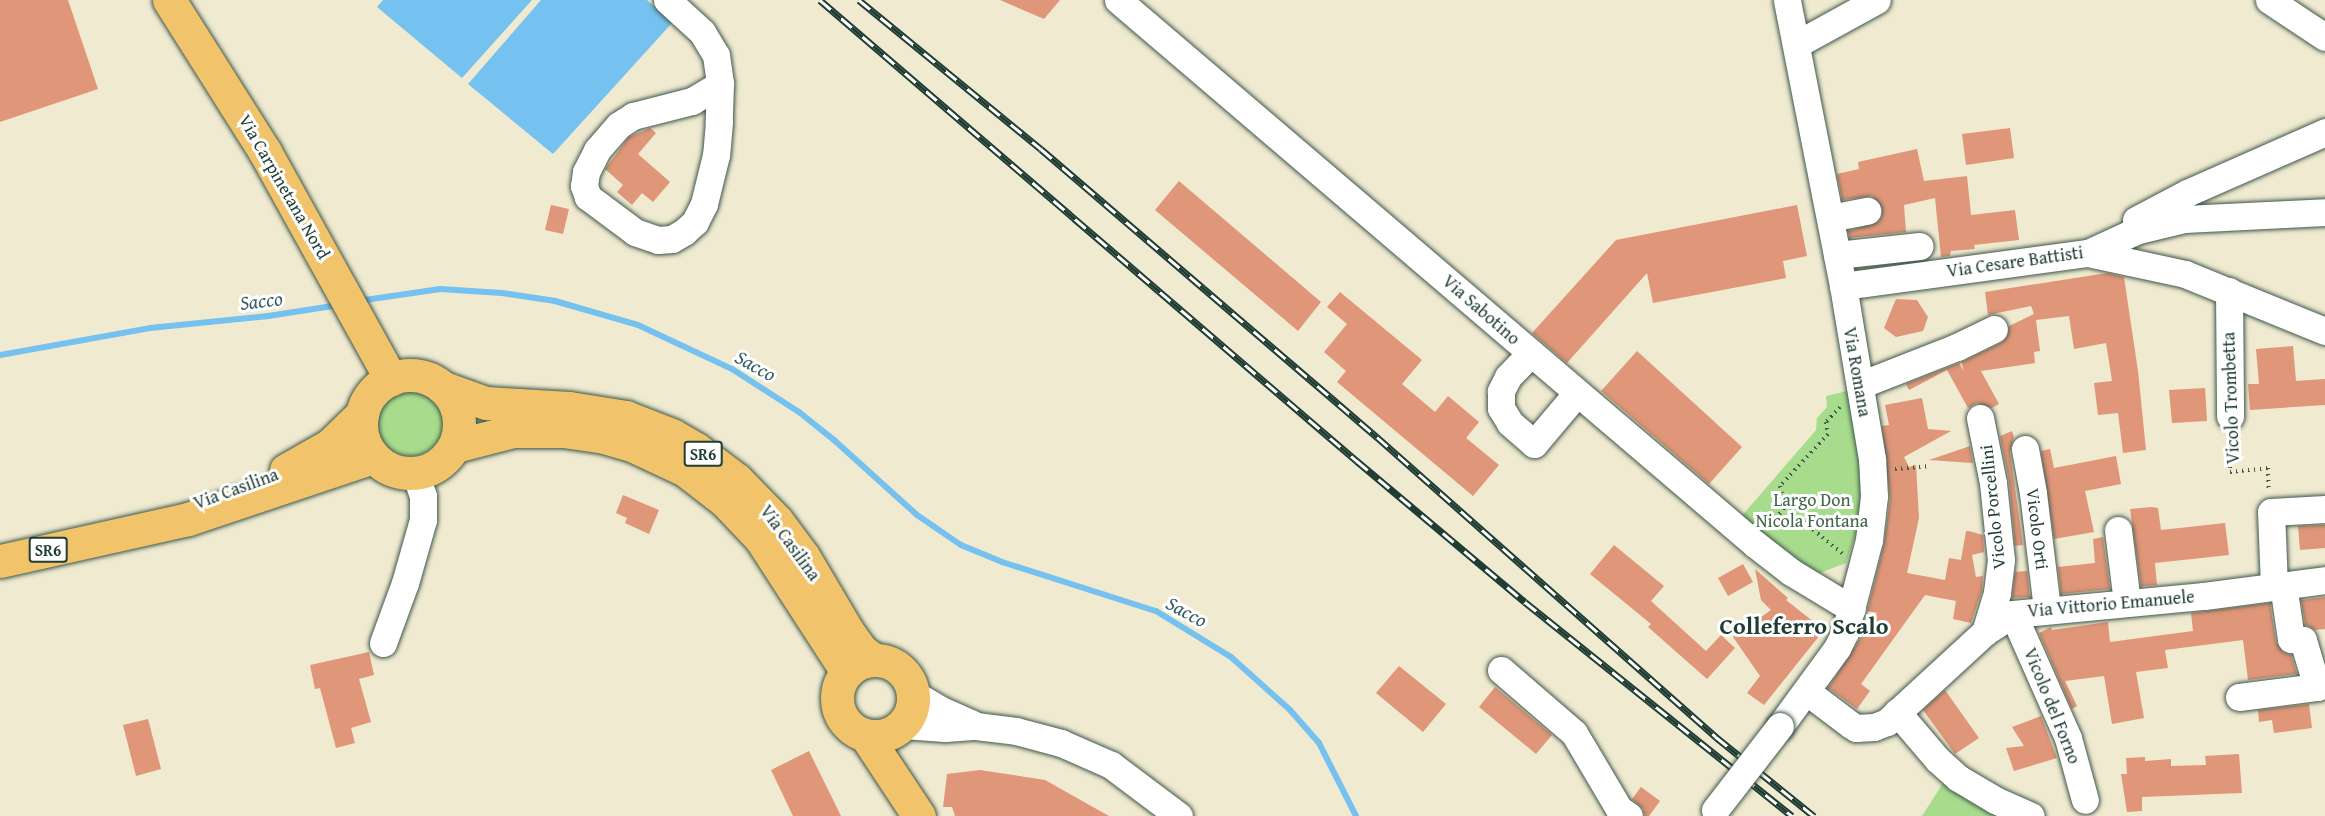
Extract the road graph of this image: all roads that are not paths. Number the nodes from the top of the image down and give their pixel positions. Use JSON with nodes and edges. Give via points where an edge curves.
{"nodes":[{"id":1,"x":169,"y":0,"type":"edge"},
{"id":2,"x":667,"y":0,"type":"edge"},
{"id":3,"x":1118,"y":0,"type":"edge"},
{"id":4,"x":1787,"y":0,"type":"edge"},
{"id":5,"x":1877,"y":0,"type":"edge"},
{"id":6,"x":2269,"y":0,"type":"edge"},
{"id":7,"x":2325,"y":37,"type":"edge"},
{"id":8,"x":1797,"y":44,"type":"junction"},
{"id":9,"x":720,"y":84,"type":"junction"},
{"id":10,"x":2325,"y":132,"type":"edge"},
{"id":11,"x":1867,"y":212,"type":"dead end"},
{"id":12,"x":2325,"y":212,"type":"edge"},
{"id":13,"x":1830,"y":218,"type":"junction"},
{"id":14,"x":1920,"y":246,"type":"dead end"},
{"id":15,"x":2088,"y":253,"type":"junction"},
{"id":16,"x":1837,"y":255,"type":"junction"},
{"id":17,"x":1843,"y":286,"type":"junction"},
{"id":18,"x":2229,"y":291,"type":"junction"},
{"id":19,"x":1994,"y":329,"type":"dead end"},
{"id":20,"x":2325,"y":330,"type":"edge"},
{"id":21,"x":1531,"y":353,"type":"junction"},
{"id":22,"x":391,"y":379,"type":"junction"},
{"id":23,"x":1860,"y":385,"type":"junction"},
{"id":24,"x":444,"y":388,"type":"junction"},
{"id":25,"x":1577,"y":393,"type":"junction"},
{"id":26,"x":362,"y":414,"type":"junction"},
{"id":27,"x":2230,"y":416,"type":"road end"},
{"id":28,"x":1980,"y":418,"type":"dead end"},
{"id":29,"x":455,"y":446,"type":"junction"},
{"id":30,"x":2025,"y":449,"type":"dead end"},
{"id":31,"x":374,"y":457,"type":"junction"},
{"id":32,"x":415,"y":473,"type":"junction"},
{"id":33,"x":2325,"y":509,"type":"edge"},
{"id":34,"x":2118,"y":530,"type":"dead end"},
{"id":35,"x":95,"y":539,"type":"junction"},
{"id":36,"x":0,"y":561,"type":"edge"},
{"id":37,"x":2325,"y":580,"type":"edge"},
{"id":38,"x":2278,"y":586,"type":"junction"},
{"id":39,"x":2127,"y":602,"type":"junction"},
{"id":40,"x":1852,"y":609,"type":"junction"},
{"id":41,"x":2047,"y":609,"type":"junction"},
{"id":42,"x":2013,"y":614,"type":"junction"},
{"id":43,"x":1985,"y":632,"type":"junction"},
{"id":44,"x":383,"y":643,"type":"dead end"},
{"id":45,"x":861,"y":666,"type":"junction"},
{"id":46,"x":1501,"y":670,"type":"dead end"},
{"id":47,"x":913,"y":690,"type":"junction"},
{"id":48,"x":1806,"y":691,"type":"junction"},
{"id":49,"x":2239,"y":697,"type":"dead end"},
{"id":50,"x":1897,"y":712,"type":"junction"},
{"id":51,"x":976,"y":726,"type":"junction"},
{"id":52,"x":888,"y":731,"type":"junction"},
{"id":53,"x":2085,"y":800,"type":"dead end"},
{"id":54,"x":916,"y":810,"type":"edge"},
{"id":55,"x":1713,"y":813,"type":"edge"},
{"id":56,"x":1173,"y":814,"type":"edge"},
{"id":57,"x":1629,"y":816,"type":"edge"},
{"id":58,"x":2031,"y":816,"type":"edge"}],
"edges":[{"from":1,"to":22,"type":"main road","name":"Via Carpinetana Nord","via":[[236,102]]},
{"from":2,"to":9,"type":"street","via":[[707,37],[716,55]]},
{"from":3,"to":21,"type":"street","name":"Via Sabotino"},
{"from":4,"to":8,"type":"street","name":"Via Romana"},
{"from":5,"to":8,"type":"street"},
{"from":6,"to":7,"type":"street"},
{"from":8,"to":13,"type":"street","name":"Via Romana"},
{"from":9,"to":9,"type":"street","via":[[711,184],[700,213],[684,232],[665,240],[643,236],[588,197],[584,186],[586,172],[597,150],[619,125],[633,116],[692,101]]},
{"from":10,"to":15,"type":"street","via":[[2160,206]]},
{"from":11,"to":13,"type":"street"},
{"from":12,"to":15,"type":"street","name":"Via Cesare Battisti","via":[[2168,221]]},
{"from":13,"to":16,"type":"street","name":"Via Romana"},
{"from":14,"to":16,"type":"street"},
{"from":15,"to":17,"type":"street","name":"Via Cesare Battisti"},
{"from":15,"to":18,"type":"street","via":[[2163,267]]},
{"from":16,"to":17,"type":"street","name":"Via Romana"},
{"from":17,"to":23,"type":"street","name":"Via Romana"},
{"from":18,"to":20,"type":"street"},
{"from":18,"to":27,"type":"street","name":"Vicolo Trombetta"},
{"from":19,"to":23,"type":"street"},
{"from":21,"to":25,"type":"street","name":"Via Sabotino"},
{"from":21,"to":25,"type":"street","via":[[1501,391],[1501,408],[1510,423],[1534,444]]},
{"from":22,"to":24,"type":"main road","via":[[419,375]]},
{"from":22,"to":26,"type":"main road","via":[[368,399]]},
{"from":23,"to":40,"type":"street","name":"Via Romana","via":[[1873,471],[1872,523]]},
{"from":24,"to":29,"type":"main road","via":[[459,415],[460,431]]},
{"from":24,"to":45,"type":"main road","name":"Via Casilina","number":"SR6","via":[[486,403],[569,408],[626,417],[696,449],[737,480],[777,521],[862,651]]},
{"from":25,"to":40,"type":"street","name":"Via Sabotino","via":[[1771,557]]},
{"from":26,"to":31,"type":"main road","via":[[365,444]]},
{"from":26,"to":35,"type":"main road","name":"Via Casilina","number":"SR6","via":[[330,445],[292,468]]},
{"from":28,"to":43,"type":"street","name":"Vicolo Porcellini","via":[[1994,483],[2001,551],[1999,583]]},
{"from":29,"to":32,"type":"main road","via":[[438,464]]},
{"from":29,"to":45,"type":"main road","name":"Via Casilina","number":"SR6","via":[[513,431],[573,432],[634,446],[685,470],[725,501],[761,539]]},
{"from":30,"to":41,"type":"street","name":"Vicolo Orti"},
{"from":31,"to":32,"type":"main road","via":[[392,470]]},
{"from":31,"to":35,"type":"main road","name":"Via Casilina","number":"SR6","via":[[196,516]]},
{"from":32,"to":44,"type":"street","via":[[423,496],[423,520]]},
{"from":33,"to":38,"type":"street","via":[[2271,512]]},
{"from":34,"to":39,"type":"street"},
{"from":35,"to":36,"type":"main road","name":"Via Casilina","number":"SR6"},
{"from":37,"to":38,"type":"street","name":"Via Vittorio Emanuele"},
{"from":38,"to":39,"type":"street","name":"Via Vittorio Emanuele"},
{"from":38,"to":49,"type":"street","via":[[2291,639],[2303,640],[2317,687]]},
{"from":39,"to":41,"type":"street","name":"Via Vittorio Emanuele"},
{"from":40,"to":48,"type":"street","name":"Via Romana","via":[[1837,648]]},
{"from":41,"to":42,"type":"street","name":"Via Vittorio Emanuele"},
{"from":42,"to":43,"type":"street","name":"Via Vittorio Emanuele"},
{"from":42,"to":53,"type":"street","name":"Vicolo del Forno","via":[[2068,738]]},
{"from":43,"to":50,"type":"street","name":"Via Vittorio Emanuele"},
{"from":45,"to":47,"type":"main road","name":"Via Casilina","number":"SR6","via":[[895,665]]},
{"from":45,"to":52,"type":"main road","via":[[838,690],[838,709],[854,730]]},
{"from":46,"to":57,"type":"street","via":[[1574,733],[1619,809]]},
{"from":47,"to":51,"type":"street","via":[[939,709]]},
{"from":47,"to":52,"type":"main road","via":[[914,703]]},
{"from":48,"to":50,"type":"street","name":"Via Vittorio Emanuele","via":[[1856,728],[1881,725]]},
{"from":48,"to":55,"type":"street","name":"Via Romana","bridge":true},
{"from":50,"to":58,"type":"street","via":[[1958,778]]},
{"from":51,"to":52,"type":"street"},
{"from":51,"to":56,"type":"street","via":[[1033,735],[1082,751],[1120,771]]},
{"from":52,"to":54,"type":"main road"}]}
